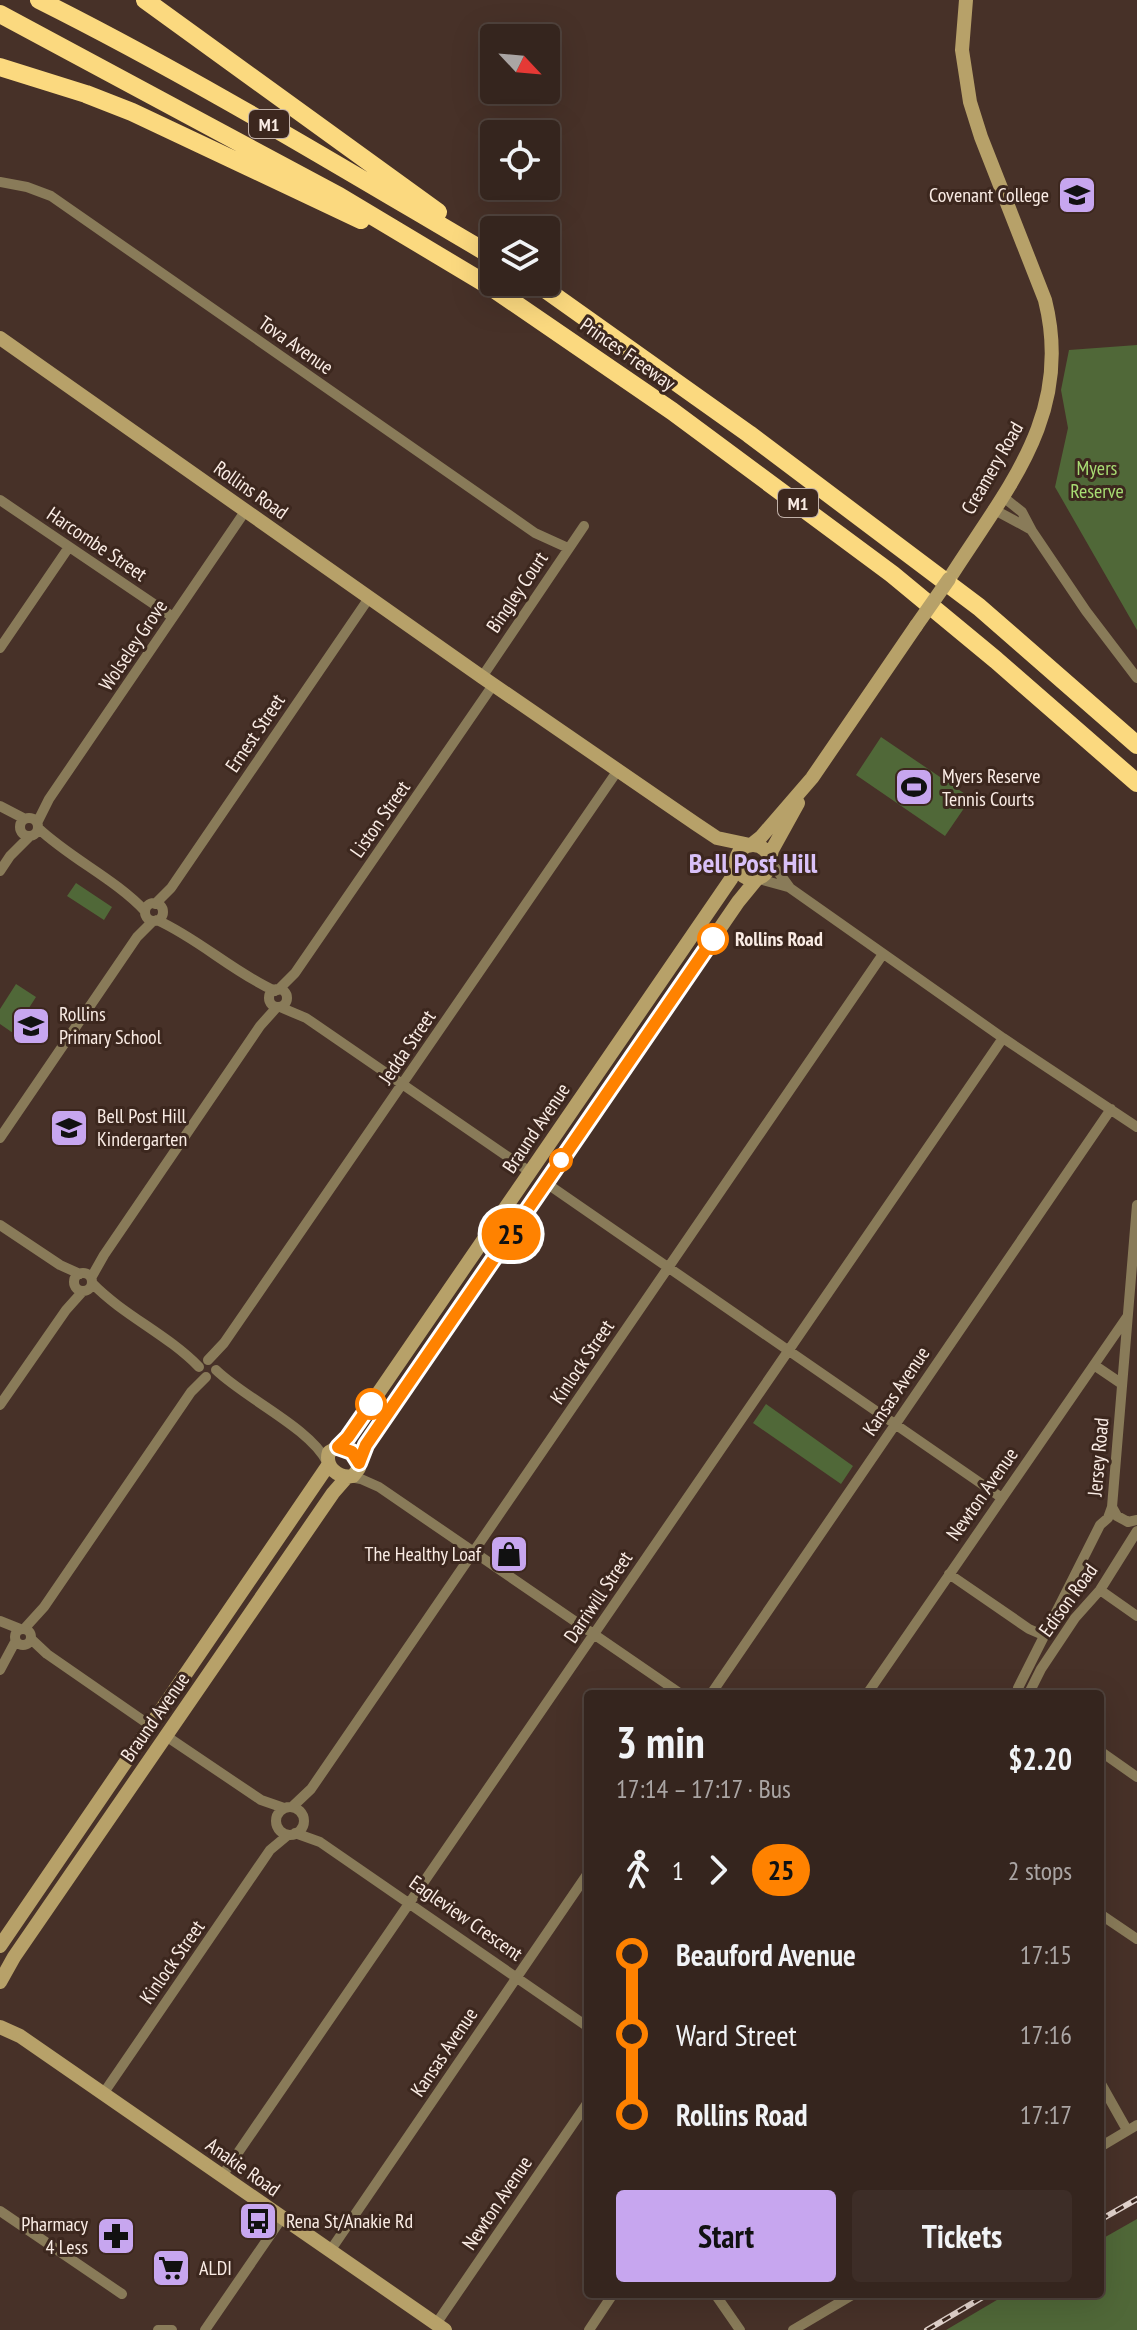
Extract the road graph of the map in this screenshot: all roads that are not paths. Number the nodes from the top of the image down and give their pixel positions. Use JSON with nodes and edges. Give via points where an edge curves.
{"nodes":[{"id":1,"x":39,"y":0,"type":"edge"},
{"id":2,"x":145,"y":0,"type":"edge"},
{"id":3,"x":966,"y":0,"type":"edge"},
{"id":4,"x":0,"y":14,"type":"edge"},
{"id":5,"x":0,"y":67,"type":"edge"},
{"id":6,"x":0,"y":182,"type":"edge"},
{"id":7,"x":480,"y":245,"type":"edge"},
{"id":8,"x":480,"y":247,"type":"edge"},
{"id":9,"x":436,"y":254,"type":"junction"},
{"id":10,"x":555,"y":296,"type":"edge"},
{"id":11,"x":0,"y":338,"type":"edge"},
{"id":12,"x":1002,"y":496,"type":"junction"},
{"id":13,"x":0,"y":500,"type":"edge"},
{"id":14,"x":993,"y":509,"type":"junction"},
{"id":15,"x":246,"y":510,"type":"junction"},
{"id":16,"x":584,"y":526,"type":"dead end"},
{"id":17,"x":1032,"y":531,"type":"junction"},
{"id":18,"x":69,"y":547,"type":"junction"},
{"id":19,"x":568,"y":548,"type":"junction"},
{"id":20,"x":369,"y":598,"type":"junction"},
{"id":21,"x":173,"y":617,"type":"junction"},
{"id":22,"x":0,"y":648,"type":"edge"},
{"id":23,"x":1137,"y":678,"type":"edge"},
{"id":24,"x":488,"y":681,"type":"junction"},
{"id":25,"x":1137,"y":745,"type":"edge"},
{"id":26,"x":618,"y":770,"type":"junction"},
{"id":27,"x":812,"y":778,"type":"junction"},
{"id":28,"x":1137,"y":783,"type":"edge"},
{"id":29,"x":0,"y":806,"type":"edge"},
{"id":30,"x":29,"y":827,"type":"junction"},
{"id":31,"x":717,"y":838,"type":"junction"},
{"id":32,"x":750,"y":845,"type":"junction"},
{"id":33,"x":770,"y":861,"type":"junction"},
{"id":34,"x":736,"y":865,"type":"junction"},
{"id":35,"x":0,"y":871,"type":"edge"},
{"id":36,"x":758,"y":880,"type":"junction"},
{"id":37,"x":790,"y":888,"type":"junction"},
{"id":38,"x":154,"y":912,"type":"junction"},
{"id":39,"x":883,"y":954,"type":"junction"},
{"id":40,"x":278,"y":999,"type":"junction"},
{"id":41,"x":1003,"y":1038,"type":"junction"},
{"id":42,"x":403,"y":1085,"type":"junction"},
{"id":43,"x":1111,"y":1109,"type":"junction"},
{"id":44,"x":1137,"y":1127,"type":"edge"},
{"id":45,"x":0,"y":1138,"type":"edge"},
{"id":46,"x":530,"y":1172,"type":"junction"},
{"id":47,"x":546,"y":1183,"type":"junction"},
{"id":48,"x":1137,"y":1205,"type":"edge"},
{"id":49,"x":0,"y":1225,"type":"edge"},
{"id":50,"x":669,"y":1268,"type":"junction"},
{"id":51,"x":83,"y":1283,"type":"junction"},
{"id":52,"x":1128,"y":1316,"type":"junction"},
{"id":53,"x":788,"y":1351,"type":"junction"},
{"id":54,"x":1094,"y":1365,"type":"junction"},
{"id":55,"x":207,"y":1369,"type":"junction"},
{"id":56,"x":1122,"y":1384,"type":"junction"},
{"id":57,"x":0,"y":1405,"type":"edge"},
{"id":58,"x":895,"y":1424,"type":"junction"},
{"id":59,"x":312,"y":1440,"type":"junction"},
{"id":60,"x":337,"y":1447,"type":"junction"},
{"id":61,"x":328,"y":1463,"type":"junction"},
{"id":62,"x":360,"y":1464,"type":"junction"},
{"id":63,"x":348,"y":1477,"type":"junction"},
{"id":64,"x":379,"y":1487,"type":"junction"},
{"id":65,"x":1002,"y":1498,"type":"junction"},
{"id":66,"x":1112,"y":1514,"type":"junction"},
{"id":67,"x":1132,"y":1521,"type":"edge"},
{"id":68,"x":1137,"y":1531,"type":"edge"},
{"id":69,"x":1128,"y":1544,"type":"junction"},
{"id":70,"x":474,"y":1551,"type":"junction"},
{"id":71,"x":949,"y":1574,"type":"junction"},
{"id":72,"x":1100,"y":1590,"type":"junction"},
{"id":73,"x":1137,"y":1616,"type":"edge"},
{"id":74,"x":0,"y":1622,"type":"edge"},
{"id":75,"x":594,"y":1634,"type":"junction"},
{"id":76,"x":1043,"y":1635,"type":"junction"},
{"id":77,"x":23,"y":1638,"type":"junction"},
{"id":78,"x":1,"y":1669,"type":"edge"},
{"id":79,"x":675,"y":1690,"type":"edge"},
{"id":80,"x":714,"y":1690,"type":"edge"},
{"id":81,"x":870,"y":1690,"type":"edge"},
{"id":82,"x":1016,"y":1690,"type":"edge"},
{"id":83,"x":1032,"y":1690,"type":"edge"},
{"id":84,"x":151,"y":1726,"type":"junction"},
{"id":85,"x":166,"y":1736,"type":"junction"},
{"id":86,"x":1104,"y":1754,"type":"edge"},
{"id":87,"x":1137,"y":1777,"type":"edge"},
{"id":88,"x":311,"y":1789,"type":"junction"},
{"id":89,"x":261,"y":1800,"type":"junction"},
{"id":90,"x":288,"y":1807,"type":"junction"},
{"id":91,"x":303,"y":1818,"type":"junction"},
{"id":92,"x":276,"y":1823,"type":"junction"},
{"id":93,"x":292,"y":1834,"type":"junction"},
{"id":94,"x":320,"y":1842,"type":"junction"},
{"id":95,"x":270,"y":1850,"type":"junction"},
{"id":96,"x":584,"y":1879,"type":"edge"},
{"id":97,"x":39,"y":1888,"type":"junction"},
{"id":98,"x":55,"y":1898,"type":"junction"},
{"id":99,"x":410,"y":1904,"type":"junction"},
{"id":100,"x":1104,"y":1917,"type":"edge"},
{"id":101,"x":1137,"y":1939,"type":"edge"},
{"id":102,"x":0,"y":1946,"type":"edge"},
{"id":103,"x":517,"y":1978,"type":"junction"},
{"id":104,"x":0,"y":1982,"type":"edge"},
{"id":105,"x":0,"y":2016,"type":"edge"},
{"id":106,"x":584,"y":2024,"type":"edge"},
{"id":107,"x":0,"y":2027,"type":"edge"},
{"id":108,"x":20,"y":2036,"type":"junction"},
{"id":109,"x":1104,"y":2088,"type":"edge"},
{"id":110,"x":103,"y":2094,"type":"junction"},
{"id":111,"x":584,"y":2108,"type":"edge"},
{"id":112,"x":1132,"y":2128,"type":"edge"},
{"id":113,"x":1104,"y":2145,"type":"edge"},
{"id":114,"x":222,"y":2176,"type":"junction"},
{"id":115,"x":0,"y":2211,"type":"edge"},
{"id":116,"x":282,"y":2218,"type":"junction"},
{"id":117,"x":330,"y":2251,"type":"junction"},
{"id":118,"x":122,"y":2294,"type":"dead end"},
{"id":119,"x":610,"y":2298,"type":"edge"},
{"id":120,"x":718,"y":2298,"type":"edge"},
{"id":121,"x":847,"y":2298,"type":"edge"},
{"id":122,"x":440,"y":2327,"type":"edge"},
{"id":123,"x":158,"y":2330,"type":"edge"},
{"id":124,"x":172,"y":2330,"type":"edge"},
{"id":125,"x":205,"y":2330,"type":"edge"},
{"id":126,"x":589,"y":2330,"type":"edge"},
{"id":127,"x":740,"y":2330,"type":"edge"},
{"id":128,"x":793,"y":2330,"type":"edge"}],
"edges":[{"from":1,"to":8,"type":"highway","number":"M1","via":[[249,112]]},
{"from":2,"to":7,"type":"highway"},
{"from":3,"to":12,"type":"street","name":"Creamery Road","via":[[962,50],[970,102],[1033,266],[1050,328],[1045,413]]},
{"from":4,"to":9,"type":"highway","name":"Princes Freeway","number":"M1","via":[[339,196]]},
{"from":5,"to":9,"type":"highway","via":[[132,112]]},
{"from":6,"to":19,"type":"street","name":"Tova Avenue","via":[[51,196],[535,533]]},
{"from":9,"to":28,"type":"highway","name":"Princes Freeway","number":"M1","via":[[659,402],[892,574]]},
{"from":10,"to":25,"type":"highway","name":"Princes Freeway","number":"M1","via":[[979,607]]},
{"from":11,"to":15,"type":"street","name":"Rollins Road"},
{"from":12,"to":14,"type":"street","name":"Creamery Road"},
{"from":12,"to":17,"type":"street","via":[[1020,510]]},
{"from":13,"to":18,"type":"street","name":"Harcombe Street"},
{"from":14,"to":17,"type":"street"},
{"from":14,"to":27,"type":"street","name":"Creamery Road","bridge":true},
{"from":15,"to":20,"type":"street","name":"Rollins Road"},
{"from":15,"to":21,"type":"street","name":"Wolseley Grove"},
{"from":16,"to":19,"type":"street","name":"Bingley Court"},
{"from":17,"to":23,"type":"street"},
{"from":18,"to":21,"type":"street","name":"Harcombe Street"},
{"from":18,"to":22,"type":"street"},
{"from":19,"to":24,"type":"street","name":"Bingley Court"},
{"from":20,"to":24,"type":"street","name":"Rollins Road"},
{"from":20,"to":38,"type":"street","name":"Ernest Street"},
{"from":21,"to":30,"type":"street","name":"Wolseley Grove"},
{"from":24,"to":26,"type":"street","name":"Rollins Road"},
{"from":24,"to":40,"type":"street","name":"Liston Street"},
{"from":26,"to":31,"type":"street","name":"Rollins Road"},
{"from":26,"to":42,"type":"street","name":"Jedda Street"},
{"from":27,"to":32,"type":"street","name":"Creamery Road"},
{"from":27,"to":33,"type":"street","name":"Creamery Road"},
{"from":29,"to":30,"type":"street"},
{"from":30,"to":35,"type":"street","name":"Wolseley Grove"},
{"from":30,"to":38,"type":"street"},
{"from":31,"to":32,"type":"street","name":"Rollins Road"},
{"from":31,"to":34,"type":"street","name":"Rollins Road"},
{"from":32,"to":33,"type":"street","via":[[763,849]]},
{"from":32,"to":34,"type":"street","via":[[738,852]]},
{"from":33,"to":36,"type":"street","via":[[767,874]]},
{"from":33,"to":37,"type":"street"},
{"from":34,"to":36,"type":"street","via":[[744,876]]},
{"from":34,"to":46,"type":"street","name":"Braund Avenue"},
{"from":36,"to":37,"type":"street"},
{"from":36,"to":47,"type":"street","name":"Braund Avenue"},
{"from":37,"to":39,"type":"street"},
{"from":38,"to":40,"type":"street"},
{"from":38,"to":45,"type":"street","name":"Ernest Street"},
{"from":39,"to":41,"type":"street"},
{"from":39,"to":50,"type":"street","name":"Kinlock Street"},
{"from":40,"to":42,"type":"street"},
{"from":40,"to":51,"type":"street","name":"Liston Street"},
{"from":41,"to":43,"type":"street"},
{"from":41,"to":53,"type":"street","name":"Darriwill Street"},
{"from":42,"to":46,"type":"street"},
{"from":42,"to":55,"type":"street","name":"Jedda Street"},
{"from":43,"to":44,"type":"street"},
{"from":43,"to":58,"type":"street","name":"Kansas Avenue"},
{"from":46,"to":47,"type":"street"},
{"from":46,"to":60,"type":"street","name":"Braund Avenue"},
{"from":47,"to":50,"type":"street"},
{"from":47,"to":62,"type":"street","name":"Braund Avenue","via":[[366,1445]]},
{"from":48,"to":52,"type":"street","name":"Jersey Road"},
{"from":49,"to":51,"type":"street"},
{"from":50,"to":53,"type":"street"},
{"from":50,"to":70,"type":"street","name":"Kinlock Street"},
{"from":51,"to":55,"type":"street"},
{"from":51,"to":57,"type":"street","name":"Liston Street"},
{"from":52,"to":54,"type":"street","name":"Newton Avenue"},
{"from":52,"to":56,"type":"street","name":"Jersey Road"},
{"from":53,"to":58,"type":"street"},
{"from":53,"to":75,"type":"street","name":"Darriwill Street"},
{"from":54,"to":56,"type":"street"},
{"from":54,"to":65,"type":"street","name":"Newton Avenue"},
{"from":55,"to":59,"type":"street"},
{"from":55,"to":77,"type":"street","name":"Jedda Street"},
{"from":56,"to":66,"type":"street","name":"Jersey Road"},
{"from":58,"to":65,"type":"street"},
{"from":58,"to":80,"type":"street","name":"Kansas Avenue"},
{"from":59,"to":60,"type":"street"},
{"from":59,"to":61,"type":"street"},
{"from":60,"to":61,"type":"street","via":[[329,1452]]},
{"from":60,"to":62,"type":"street","via":[[352,1452]]},
{"from":61,"to":63,"type":"street"},
{"from":61,"to":84,"type":"street","name":"Braund Avenue"},
{"from":62,"to":63,"type":"street"},
{"from":62,"to":64,"type":"street"},
{"from":63,"to":64,"type":"street"},
{"from":63,"to":85,"type":"street","name":"Braund Avenue"},
{"from":64,"to":70,"type":"street"},
{"from":65,"to":71,"type":"street","name":"Newton Avenue"},
{"from":66,"to":67,"type":"street"},
{"from":66,"to":76,"type":"street","name":"Jersey Road","via":[[1100,1525]]},
{"from":67,"to":69,"type":"street"},
{"from":68,"to":69,"type":"street","name":"Edison Road"},
{"from":69,"to":72,"type":"street","name":"Edison Road"},
{"from":70,"to":75,"type":"street"},
{"from":70,"to":88,"type":"street","name":"Kinlock Street"},
{"from":71,"to":76,"type":"street"},
{"from":71,"to":81,"type":"street","name":"Newton Avenue"},
{"from":72,"to":73,"type":"street"},
{"from":72,"to":83,"type":"street","name":"Edison Road","via":[[1075,1618]]},
{"from":74,"to":77,"type":"street"},
{"from":75,"to":79,"type":"street"},
{"from":75,"to":99,"type":"street","name":"Darriwill Street"},
{"from":76,"to":82,"type":"street","name":"Jersey Road"},
{"from":77,"to":78,"type":"street","name":"Jedda Street"},
{"from":77,"to":84,"type":"street"},
{"from":84,"to":85,"type":"street"},
{"from":84,"to":97,"type":"street","name":"Braund Avenue"},
{"from":85,"to":89,"type":"street"},
{"from":85,"to":98,"type":"street","name":"Braund Avenue"},
{"from":86,"to":87,"type":"street"},
{"from":88,"to":90,"type":"street","name":"Kinlock Street"},
{"from":88,"to":91,"type":"street","name":"Kinlock Street"},
{"from":89,"to":90,"type":"street"},
{"from":89,"to":92,"type":"street"},
{"from":90,"to":91,"type":"street"},
{"from":90,"to":92,"type":"street","via":[[277,1814]]},
{"from":91,"to":93,"type":"street","via":[[300,1831]]},
{"from":91,"to":94,"type":"street","name":"Eagleview Crescent"},
{"from":92,"to":93,"type":"street"},
{"from":92,"to":95,"type":"street","name":"Kinlock Street"},
{"from":93,"to":94,"type":"street","name":"Eagleview Crescent"},
{"from":93,"to":95,"type":"street","name":"Kinlock Street"},
{"from":94,"to":99,"type":"street","name":"Eagleview Crescent"},
{"from":95,"to":110,"type":"street","name":"Kinlock Street"},
{"from":96,"to":103,"type":"street","name":"Kansas Avenue"},
{"from":97,"to":98,"type":"street"},
{"from":97,"to":102,"type":"street","name":"Braund Avenue"},
{"from":98,"to":104,"type":"street","name":"Braund Avenue"},
{"from":99,"to":103,"type":"street","name":"Eagleview Crescent"},
{"from":99,"to":114,"type":"street","name":"Darriwill Street"},
{"from":100,"to":101,"type":"street"},
{"from":103,"to":106,"type":"street","name":"Eagleview Crescent"},
{"from":103,"to":117,"type":"street","name":"Kansas Avenue"},
{"from":105,"to":108,"type":"street","name":"Anakie Road"},
{"from":107,"to":108,"type":"street","name":"Anakie Road"},
{"from":108,"to":110,"type":"street","name":"Anakie Road"},
{"from":109,"to":112,"type":"street"},
{"from":110,"to":114,"type":"street","name":"Anakie Road"},
{"from":111,"to":122,"type":"street","name":"Newton Avenue"},
{"from":112,"to":113,"type":"street"},
{"from":114,"to":116,"type":"street","name":"Anakie Road"},
{"from":115,"to":118,"type":"street"},
{"from":116,"to":117,"type":"street","name":"Anakie Road"},
{"from":116,"to":125,"type":"street"},
{"from":117,"to":122,"type":"street","name":"Anakie Road"},
{"from":119,"to":126,"type":"street"},
{"from":120,"to":127,"type":"street"},
{"from":121,"to":128,"type":"street"},
{"from":123,"to":124,"type":"street"}]}
